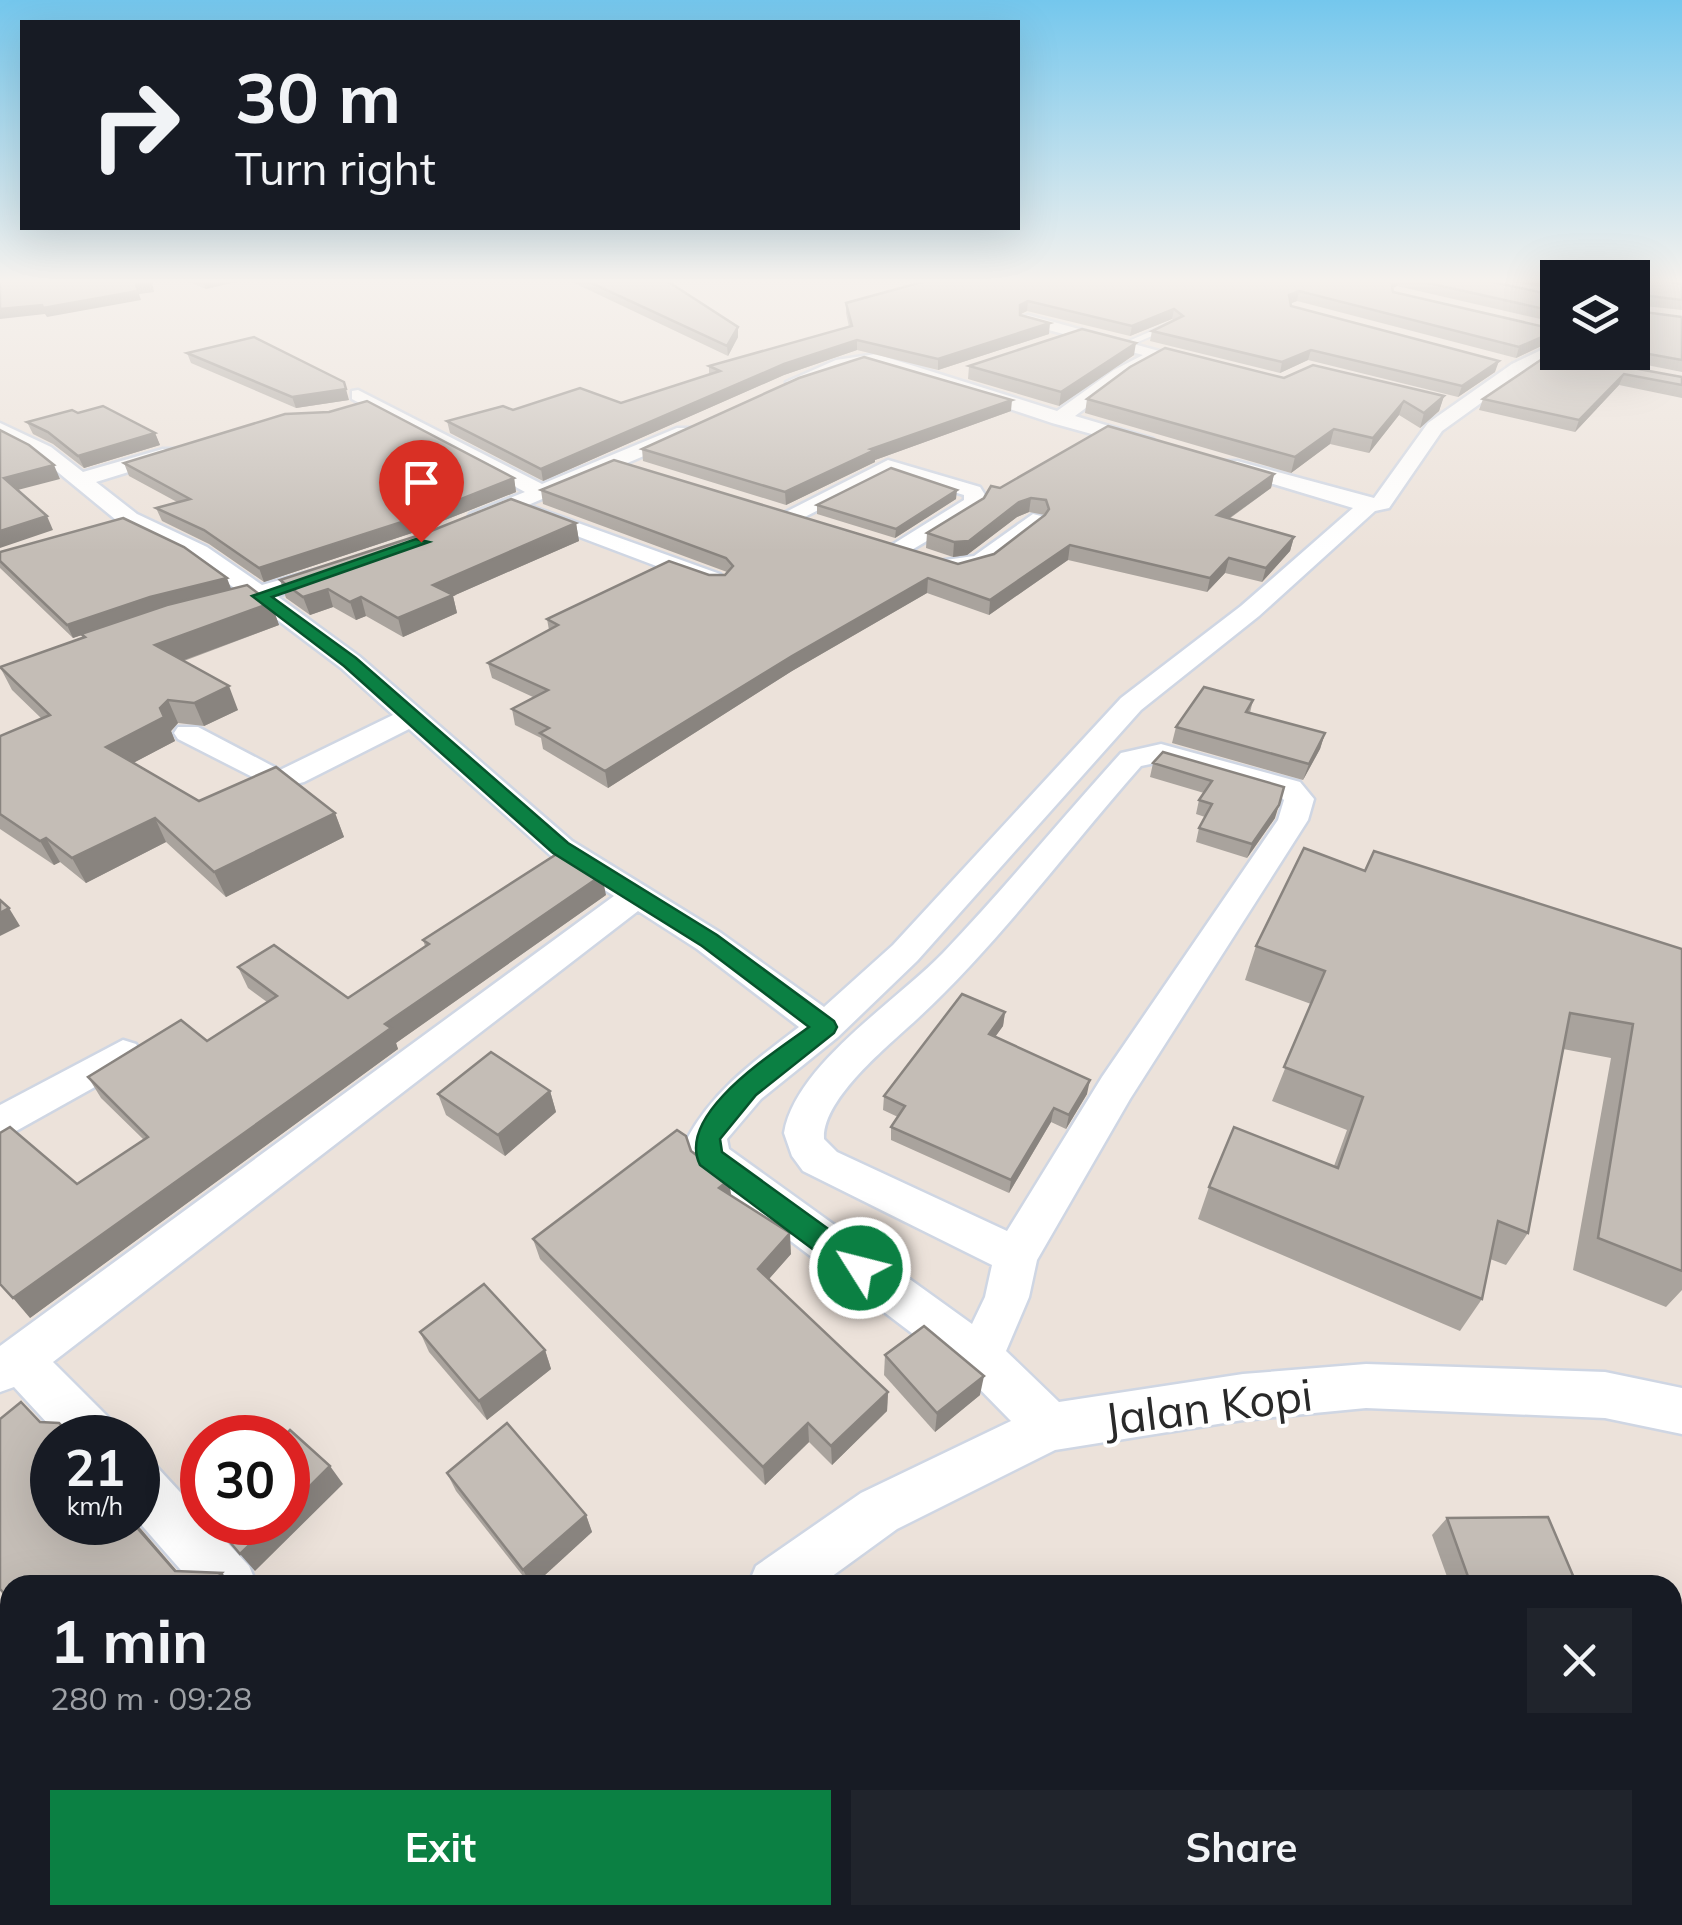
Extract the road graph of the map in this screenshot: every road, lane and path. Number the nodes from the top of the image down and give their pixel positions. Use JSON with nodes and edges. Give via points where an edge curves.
{"nodes":[{"id":1,"x":829,"y":371,"type":"edge"},
{"id":2,"x":910,"y":371,"type":"edge"},
{"id":3,"x":968,"y":371,"type":"edge"},
{"id":4,"x":1126,"y":371,"type":"edge"},
{"id":5,"x":1501,"y":371,"type":"edge"},
{"id":6,"x":940,"y":380,"type":"junction"},
{"id":7,"x":779,"y":388,"type":"edge"},
{"id":8,"x":339,"y":413,"type":"edge"},
{"id":9,"x":1059,"y":419,"type":"junction"},
{"id":10,"x":702,"y":424,"type":"edge"},
{"id":11,"x":0,"y":429,"type":"edge"},
{"id":12,"x":1164,"y":447,"type":"edge"},
{"id":13,"x":184,"y":449,"type":"edge"},
{"id":14,"x":1210,"y":459,"type":"edge"},
{"id":15,"x":615,"y":464,"type":"junction"},
{"id":16,"x":646,"y":474,"type":"edge"},
{"id":17,"x":80,"y":480,"type":"junction"},
{"id":18,"x":544,"y":493,"type":"junction"},
{"id":19,"x":516,"y":505,"type":"junction"},
{"id":20,"x":1368,"y":506,"type":"junction"},
{"id":21,"x":129,"y":518,"type":"junction"},
{"id":22,"x":1033,"y":521,"type":"edge"},
{"id":23,"x":824,"y":528,"type":"edge"},
{"id":24,"x":453,"y":529,"type":"edge"},
{"id":25,"x":92,"y":530,"type":"edge"},
{"id":26,"x":349,"y":567,"type":"edge"},
{"id":27,"x":718,"y":581,"type":"edge"},
{"id":28,"x":260,"y":596,"type":"junction"},
{"id":29,"x":185,"y":614,"type":"edge"},
{"id":30,"x":410,"y":717,"type":"junction"},
{"id":31,"x":188,"y":733,"type":"dead end"},
{"id":32,"x":636,"y":896,"type":"junction"},
{"id":33,"x":826,"y":1027,"type":"junction"},
{"id":34,"x":123,"y":1054,"type":"edge"},
{"id":35,"x":0,"y":1124,"type":"edge"},
{"id":36,"x":1016,"y":1256,"type":"junction"},
{"id":37,"x":980,"y":1357,"type":"junction"},
{"id":38,"x":10,"y":1365,"type":"edge"},
{"id":39,"x":1682,"y":1411,"type":"edge"},
{"id":40,"x":68,"y":1415,"type":"edge"},
{"id":41,"x":1050,"y":1427,"type":"junction"},
{"id":42,"x":160,"y":1508,"type":"edge"},
{"id":43,"x":221,"y":1575,"type":"edge"},
{"id":44,"x":789,"y":1575,"type":"edge"}],
"edges":[{"from":1,"to":7,"type":"street"},
{"from":2,"to":6,"type":"street"},
{"from":3,"to":6,"type":"street"},
{"from":4,"to":9,"type":"street"},
{"from":5,"to":20,"type":"street","via":[[1452,405],[1381,502]]},
{"from":6,"to":9,"type":"street"},
{"from":8,"to":18,"type":"street","via":[[365,399]]},
{"from":9,"to":12,"type":"street"},
{"from":10,"to":15,"type":"street"},
{"from":11,"to":17,"type":"street"},
{"from":13,"to":17,"type":"street"},
{"from":14,"to":20,"type":"street"},
{"from":15,"to":16,"type":"street"},
{"from":15,"to":18,"type":"street"},
{"from":17,"to":21,"type":"street"},
{"from":18,"to":19,"type":"street"},
{"from":19,"to":24,"type":"street"},
{"from":19,"to":27,"type":"street"},
{"from":20,"to":33,"type":"street","via":[[1130,704],[905,953]]},
{"from":21,"to":25,"type":"street"},
{"from":21,"to":28,"type":"street","via":[[198,552]]},
{"from":22,"to":23,"type":"street","via":[[968,568],[889,548],[976,498],[888,466],[778,514]]},
{"from":26,"to":28,"type":"street"},
{"from":28,"to":29,"type":"street"},
{"from":28,"to":30,"type":"street","via":[[350,662]]},
{"from":30,"to":31,"type":"street","via":[[276,780]]},
{"from":30,"to":32,"type":"street","via":[[561,848]]},
{"from":32,"to":33,"type":"street"},
{"from":32,"to":38,"type":"street"},
{"from":33,"to":37,"type":"street","via":[[725,1112],[707,1139],[710,1157]]},
{"from":34,"to":35,"type":"street"},
{"from":36,"to":36,"type":"street","via":[[1116,1088],[1293,820],[1298,799],[1289,788],[1161,753],[1131,759],[954,964],[824,1091],[806,1120],[806,1150],[823,1164]]},
{"from":36,"to":37,"type":"street","via":[[1008,1297]]},
{"from":37,"to":41,"type":"street"},
{"from":38,"to":40,"type":"street"},
{"from":39,"to":41,"type":"street","name":"Jalan Kopi","via":[[1605,1395],[1366,1386],[1243,1396]]},
{"from":41,"to":44,"type":"street","name":"Jalan Kopi","via":[[879,1510]]},
{"from":42,"to":43,"type":"street"}]}
